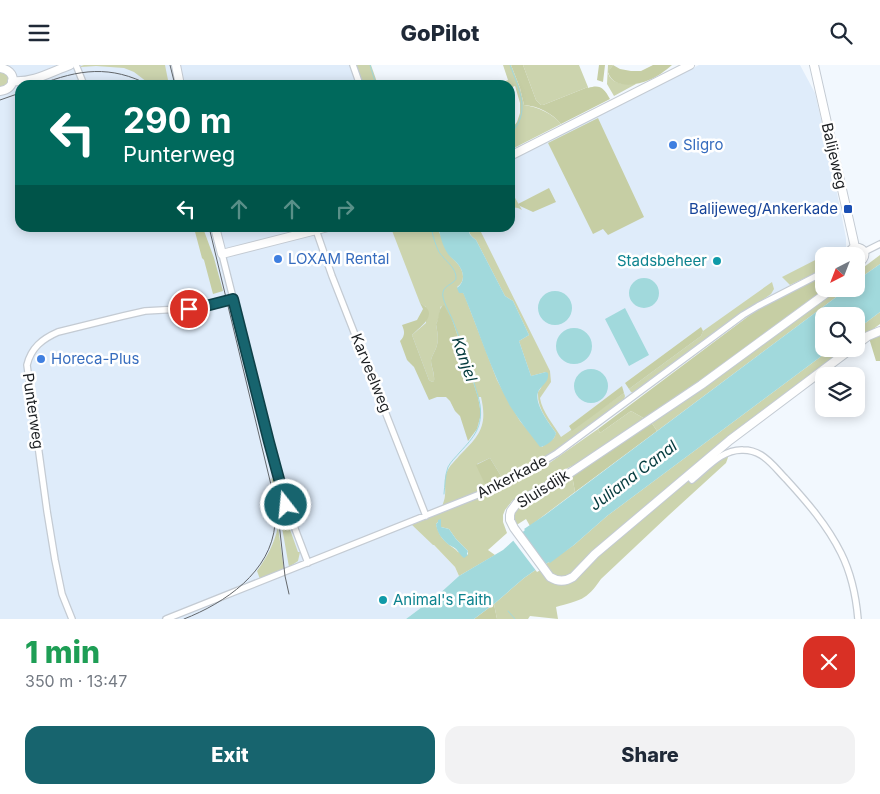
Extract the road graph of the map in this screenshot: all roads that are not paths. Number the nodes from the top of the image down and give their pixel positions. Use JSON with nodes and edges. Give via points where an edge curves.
{"nodes":[{"id":1,"x":70,"y":65,"type":"edge"},
{"id":2,"x":76,"y":65,"type":"edge"},
{"id":3,"x":176,"y":65,"type":"edge"},
{"id":4,"x":353,"y":65,"type":"edge"},
{"id":5,"x":690,"y":65,"type":"edge"},
{"id":6,"x":814,"y":65,"type":"edge"},
{"id":7,"x":0,"y":68,"type":"edge"},
{"id":8,"x":31,"y":80,"type":"edge"},
{"id":9,"x":82,"y":80,"type":"edge"},
{"id":10,"x":179,"y":80,"type":"edge"},
{"id":11,"x":358,"y":80,"type":"edge"},
{"id":12,"x":12,"y":81,"type":"joint"},
{"id":13,"x":0,"y":91,"type":"edge"},
{"id":14,"x":515,"y":153,"type":"edge"},
{"id":15,"x":216,"y":232,"type":"edge"},
{"id":16,"x":308,"y":232,"type":"edge"},
{"id":17,"x":317,"y":232,"type":"edge"},
{"id":18,"x":880,"y":244,"type":"edge"},
{"id":19,"x":855,"y":247,"type":"edge"},
{"id":20,"x":865,"y":252,"type":"edge"},
{"id":21,"x":222,"y":253,"type":"junction"},
{"id":22,"x":815,"y":276,"type":"edge"},
{"id":23,"x":821,"y":297,"type":"edge"},
{"id":24,"x":233,"y":299,"type":"junction"},
{"id":25,"x":879,"y":330,"type":"edge"},
{"id":26,"x":865,"y":338,"type":"edge"},
{"id":27,"x":840,"y":357,"type":"edge"},
{"id":28,"x":688,"y":475,"type":"junction"},
{"id":29,"x":426,"y":516,"type":"junction"},
{"id":30,"x":308,"y":563,"type":"junction"},
{"id":31,"x":72,"y":619,"type":"edge"},
{"id":32,"x":166,"y":619,"type":"edge"},
{"id":33,"x":858,"y":619,"type":"edge"}],
"edges":[{"from":1,"to":8,"type":"street"},
{"from":2,"to":9,"type":"street"},
{"from":3,"to":10,"type":"street"},
{"from":4,"to":11,"type":"street"},
{"from":5,"to":14,"type":"street"},
{"from":6,"to":19,"type":"street","name":"Balijeweg"},
{"from":7,"to":12,"type":"street","via":[[10,72]]},
{"from":12,"to":13,"type":"street","via":[[7,89]]},
{"from":15,"to":21,"type":"street"},
{"from":16,"to":21,"type":"street"},
{"from":17,"to":29,"type":"street","name":"Karveelweg"},
{"from":18,"to":20,"type":"street"},
{"from":21,"to":24,"type":"street"},
{"from":22,"to":29,"type":"street","name":"Ankerkade","via":[[743,315],[557,453],[490,490]]},
{"from":23,"to":28,"type":"street","name":"Sluisdijk","via":[[701,385],[560,479],[517,503],[510,519],[548,574],[553,579],[566,580]]},
{"from":24,"to":30,"type":"street","via":[[278,477]]},
{"from":24,"to":31,"type":"street","name":"Punterweg","via":[[198,308],[145,311],[58,332],[41,341],[29,356],[27,365],[49,521],[62,594]]},
{"from":25,"to":26,"type":"street"},
{"from":27,"to":28,"type":"street","name":"Sluisdijk"},
{"from":28,"to":33,"type":"street","via":[[692,480],[720,456],[736,450],[756,452],[769,461],[831,534],[847,566]]},
{"from":29,"to":30,"type":"street","name":"Ankerkade"},
{"from":30,"to":32,"type":"street","name":"Ankerkade"}]}
